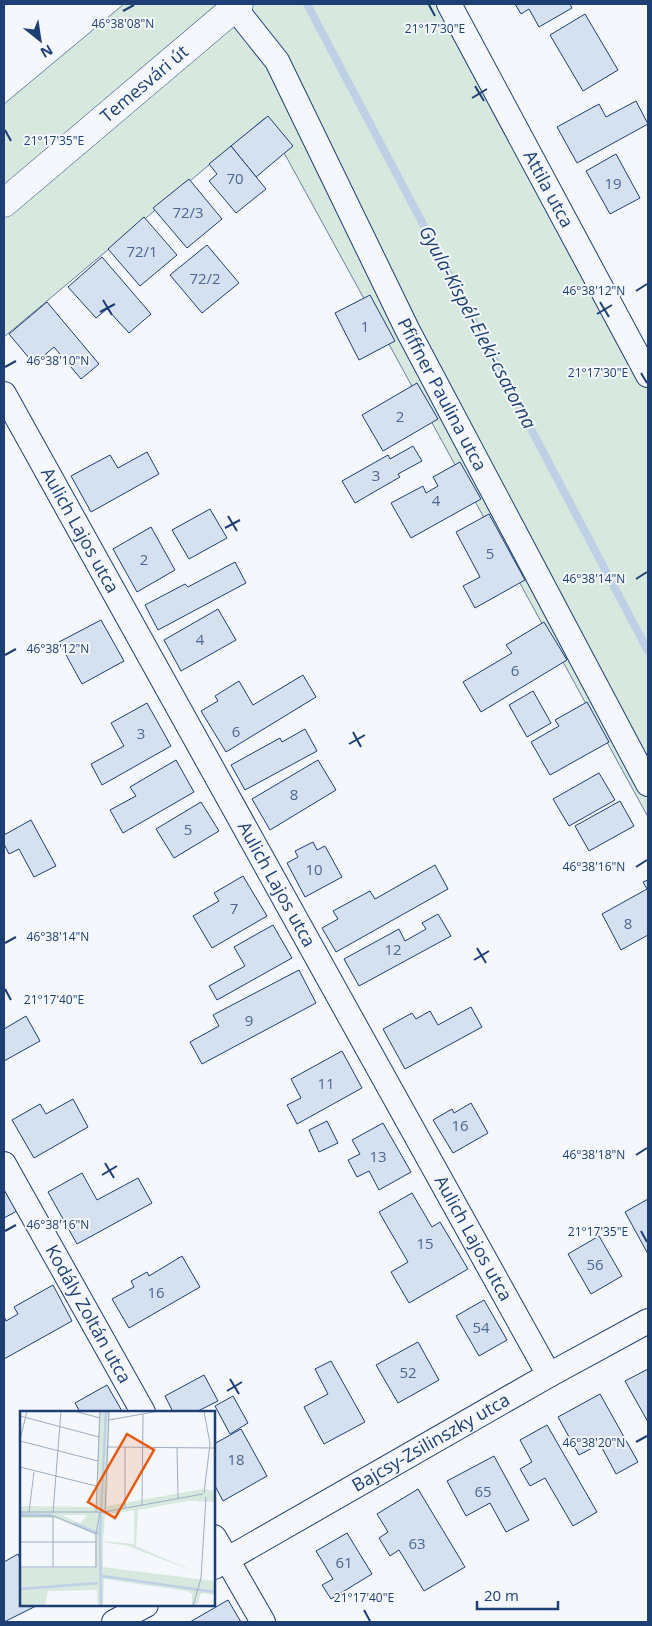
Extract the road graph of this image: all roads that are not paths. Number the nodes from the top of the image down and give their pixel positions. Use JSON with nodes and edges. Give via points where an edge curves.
{"nodes":[{"id":1,"x":449,"y":4,"type":"edge"},
{"id":2,"x":237,"y":5,"type":"edge"},
{"id":3,"x":4,"y":203,"type":"edge"},
{"id":4,"x":648,"y":372,"type":"edge"},
{"id":5,"x":4,"y":394,"type":"edge"},
{"id":6,"x":648,"y":784,"type":"edge"},
{"id":7,"x":4,"y":1164,"type":"edge"},
{"id":8,"x":648,"y":1321,"type":"edge"},
{"id":9,"x":549,"y":1375,"type":"junction"},
{"id":10,"x":142,"y":1411,"type":"edge"},
{"id":11,"x":215,"y":1540,"type":"edge"},
{"id":12,"x":220,"y":1563,"type":"edge"},
{"id":13,"x":144,"y":1606,"type":"edge"},
{"id":14,"x":114,"y":1622,"type":"edge"},
{"id":15,"x":263,"y":1622,"type":"edge"}],
"edges":[{"from":1,"to":4,"type":"street","name":"Attila utca"},
{"from":2,"to":3,"type":"street","name":"Temesvári út"},
{"from":2,"to":6,"type":"street","name":"Pfiffner Paulina utca","via":[[277,60],[407,329]]},
{"from":5,"to":9,"type":"street","name":"Aulich Lajos utca"},
{"from":7,"to":10,"type":"street","name":"Kodály Zoltán utca"},
{"from":8,"to":9,"type":"street","name":"Bajcsy-Zsilinszky utca"},
{"from":9,"to":12,"type":"street","name":"Bajcsy-Zsilinszky utca"},
{"from":11,"to":12,"type":"street"},
{"from":12,"to":15,"type":"street"},
{"from":13,"to":14,"type":"street"}]}
